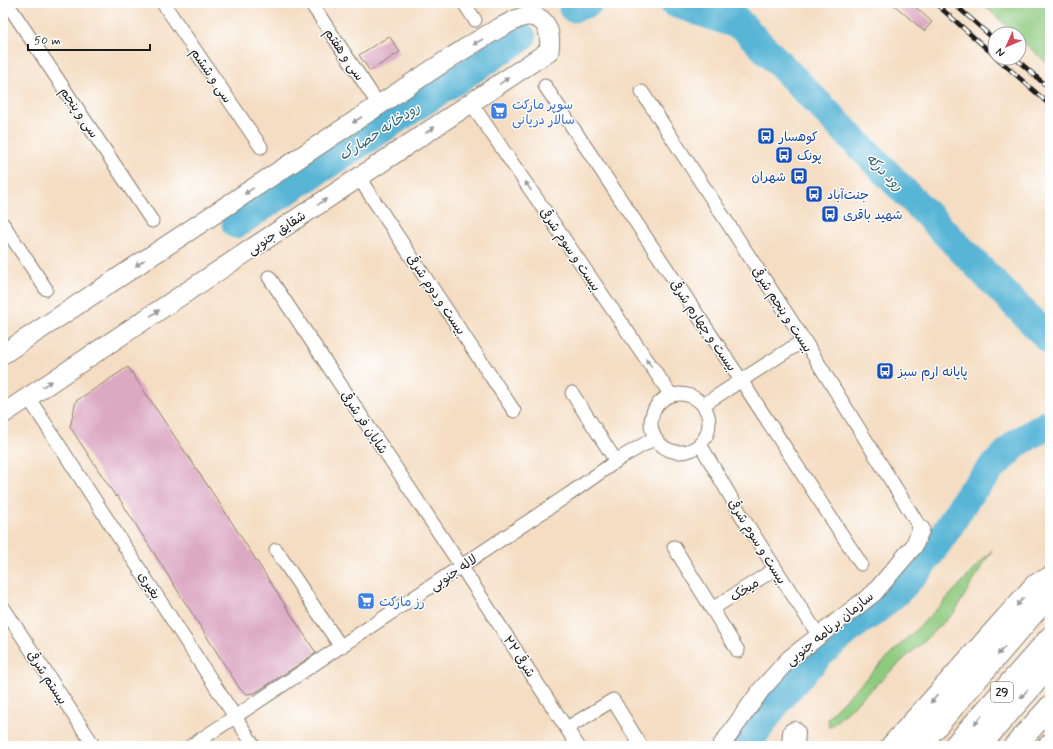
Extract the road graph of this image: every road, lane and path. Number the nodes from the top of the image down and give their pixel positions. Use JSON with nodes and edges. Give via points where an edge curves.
{"nodes":[{"id":1,"x":8,"y":3,"type":"edge"},
{"id":2,"x":163,"y":3,"type":"edge"},
{"id":3,"x":311,"y":3,"type":"edge"},
{"id":4,"x":464,"y":3,"type":"edge"},
{"id":5,"x":524,"y":13,"type":"edge"},
{"id":6,"x":475,"y":20,"type":"dead end"},
{"id":7,"x":544,"y":86,"type":"dead end"},
{"id":8,"x":642,"y":92,"type":"dead end"},
{"id":9,"x":471,"y":103,"type":"junction"},
{"id":10,"x":379,"y":105,"type":"junction"},
{"id":11,"x":260,"y":147,"type":"dead end"},
{"id":12,"x":359,"y":178,"type":"junction"},
{"id":13,"x":152,"y":221,"type":"dead end"},
{"id":14,"x":3,"y":224,"type":"edge"},
{"id":15,"x":269,"y":277,"type":"dead end"},
{"id":16,"x":46,"y":289,"type":"dead end"},
{"id":17,"x":804,"y":340,"type":"junction"},
{"id":18,"x":3,"y":354,"type":"edge"},
{"id":19,"x":741,"y":380,"type":"junction"},
{"id":20,"x":572,"y":394,"type":"dead end"},
{"id":21,"x":671,"y":395,"type":"junction"},
{"id":22,"x":28,"y":397,"type":"junction"},
{"id":23,"x":702,"y":405,"type":"junction"},
{"id":24,"x":514,"y":411,"type":"dead end"},
{"id":25,"x":3,"y":414,"type":"edge"},
{"id":26,"x":655,"y":438,"type":"junction"},
{"id":27,"x":700,"y":444,"type":"junction"},
{"id":28,"x":616,"y":461,"type":"junction"},
{"id":29,"x":921,"y":529,"type":"joint"},
{"id":30,"x":674,"y":547,"type":"dead end"},
{"id":31,"x":276,"y":550,"type":"dead end"},
{"id":32,"x":861,"y":564,"type":"dead end"},
{"id":33,"x":461,"y":566,"type":"junction"},
{"id":34,"x":775,"y":569,"type":"junction"},
{"id":35,"x":1050,"y":578,"type":"edge"},
{"id":36,"x":1050,"y":587,"type":"edge"},
{"id":37,"x":3,"y":607,"type":"edge"},
{"id":38,"x":712,"y":609,"type":"junction"},
{"id":39,"x":819,"y":636,"type":"junction"},
{"id":40,"x":1050,"y":638,"type":"edge"},
{"id":41,"x":341,"y":646,"type":"junction"},
{"id":42,"x":738,"y":651,"type":"dead end"},
{"id":43,"x":1050,"y":665,"type":"edge"},
{"id":44,"x":1050,"y":707,"type":"edge"},
{"id":45,"x":235,"y":717,"type":"junction"},
{"id":46,"x":566,"y":728,"type":"junction"},
{"id":47,"x":94,"y":746,"type":"edge"},
{"id":48,"x":191,"y":746,"type":"edge"},
{"id":49,"x":254,"y":746,"type":"edge"},
{"id":50,"x":578,"y":746,"type":"edge"},
{"id":51,"x":641,"y":746,"type":"edge"},
{"id":52,"x":721,"y":746,"type":"edge"},
{"id":53,"x":892,"y":746,"type":"edge"},
{"id":54,"x":919,"y":746,"type":"edge"},
{"id":55,"x":955,"y":746,"type":"edge"},
{"id":56,"x":979,"y":746,"type":"edge"},
{"id":57,"x":1015,"y":746,"type":"edge"}],
"edges":[{"from":1,"to":13,"type":"street","name":"سی و پنجم"},
{"from":2,"to":11,"type":"street","name":"سی و ششم"},
{"from":3,"to":10,"type":"street","name":"سی و هفتم"},
{"from":4,"to":6,"type":"street"},
{"from":9,"to":5,"type":"main road","name":"شقایق جنوبی","one_way":true,"via":[[550,51],[551,37],[546,25],[539,18]]},
{"from":5,"to":10,"type":"main road","one_way":true},
{"from":7,"to":19,"type":"street","name":"بیست و چهارم شرقی"},
{"from":8,"to":17,"type":"street","name":"بیست و پنجم شرقی"},
{"from":12,"to":9,"type":"main road","name":"شقایق جنوبی","one_way":true},
{"from":21,"to":9,"type":"street","name":"بیست و سوم شرقی","one_way":true},
{"from":10,"to":18,"type":"main road","one_way":true},
{"from":22,"to":12,"type":"main road","name":"شقایق جنوبی","one_way":true},
{"from":12,"to":24,"type":"street","name":"بیست و دوم شرقی"},
{"from":14,"to":16,"type":"street"},
{"from":15,"to":33,"type":"street","name":"شایان فر شرقی"},
{"from":17,"to":19,"type":"street"},
{"from":17,"to":29,"type":"street","name":"بیست و پنجم شرقی"},
{"from":19,"to":23,"type":"street"},
{"from":19,"to":32,"type":"street","name":"بیست و چهارم شرقی"},
{"from":20,"to":28,"type":"street"},
{"from":21,"to":23,"type":"street","via":[[688,395]]},
{"from":21,"to":26,"type":"street","via":[[663,399],[653,412],[651,421]]},
{"from":22,"to":25,"type":"main road","name":"شقایق جنوبی"},
{"from":22,"to":45,"type":"street","name":"بغیری"},
{"from":23,"to":27,"type":"street","via":[[709,421],[705,438]]},
{"from":26,"to":27,"type":"street","via":[[667,450],[676,452],[684,452]]},
{"from":26,"to":28,"type":"street","name":"لاله جنوبی"},
{"from":27,"to":34,"type":"street","name":"بیست و سوم شرقی"},
{"from":28,"to":33,"type":"street","name":"لاله جنوبی"},
{"from":29,"to":39,"type":"street","name":"سازمان برنامه جنوبی","via":[[914,546],[874,593]]},
{"from":30,"to":38,"type":"street"},
{"from":31,"to":41,"type":"street"},
{"from":33,"to":41,"type":"street","name":"لاله جنوبی"},
{"from":33,"to":46,"type":"street","name":"۲۲ شرقی"},
{"from":34,"to":38,"type":"street","name":"میخک"},
{"from":34,"to":39,"type":"street","name":"بیست و سوم شرقی"},
{"from":35,"to":53,"type":"highway","one_way":true,"via":[[1035,586]]},
{"from":36,"to":54,"type":"highway","one_way":true,"via":[[1040,605]]},
{"from":37,"to":47,"type":"street","name":"بیستم شرقی"},
{"from":38,"to":42,"type":"street"},
{"from":39,"to":52,"type":"street","name":"سازمان برنامه جنوبی","via":[[789,659],[761,690]]},
{"from":40,"to":55,"type":"highway","number":"29","one_way":true},
{"from":41,"to":45,"type":"street","name":"لاله جنوبی"},
{"from":43,"to":56,"type":"highway","number":"29","one_way":true},
{"from":44,"to":57,"type":"highway"},
{"from":45,"to":48,"type":"street","name":"لاله جنوبی"},
{"from":45,"to":49,"type":"street","name":"بغیری"},
{"from":46,"to":50,"type":"street","name":"۲۲ شرقی"},
{"from":46,"to":51,"type":"street","via":[[613,700]]}]}
